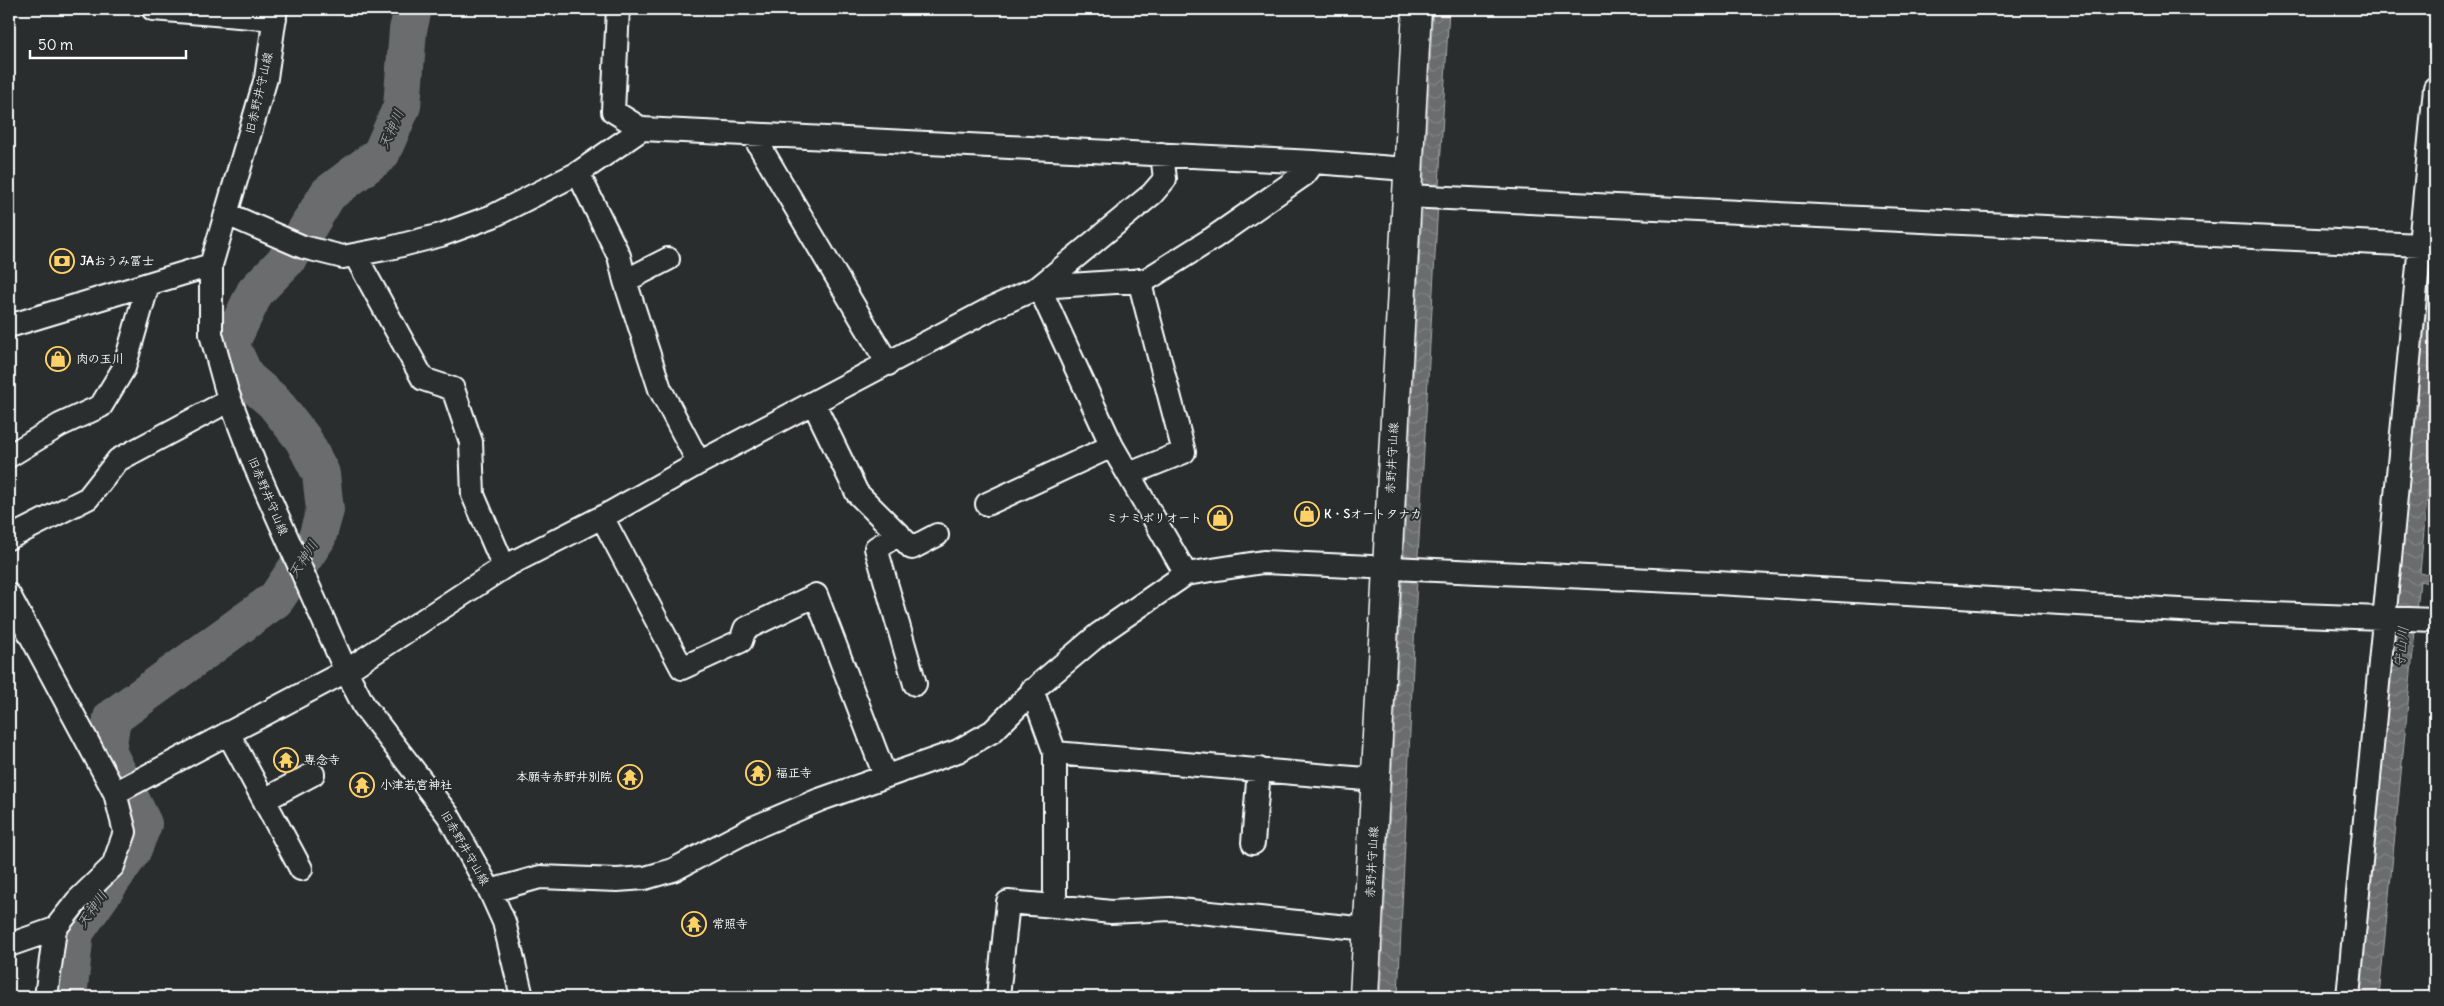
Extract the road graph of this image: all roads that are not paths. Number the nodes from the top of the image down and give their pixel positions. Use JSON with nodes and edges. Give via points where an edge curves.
{"nodes":[{"id":1,"x":153,"y":9,"type":"edge"},
{"id":2,"x":618,"y":9,"type":"edge"},
{"id":3,"x":1417,"y":9,"type":"edge"},
{"id":4,"x":275,"y":14,"type":"edge"},
{"id":5,"x":2435,"y":88,"type":"edge"},
{"id":6,"x":642,"y":130,"type":"junction"},
{"id":7,"x":753,"y":135,"type":"junction"},
{"id":8,"x":1162,"y":154,"type":"junction"},
{"id":9,"x":1314,"y":162,"type":"junction"},
{"id":10,"x":1408,"y":169,"type":"junction"},
{"id":11,"x":578,"y":173,"type":"junction"},
{"id":12,"x":1406,"y":196,"type":"junction"},
{"id":13,"x":227,"y":214,"type":"junction"},
{"id":14,"x":2420,"y":246,"type":"junction"},
{"id":15,"x":355,"y":254,"type":"junction"},
{"id":16,"x":668,"y":259,"type":"dead end"},
{"id":17,"x":211,"y":265,"type":"junction"},
{"id":18,"x":1139,"y":280,"type":"junction"},
{"id":19,"x":625,"y":281,"type":"junction"},
{"id":20,"x":148,"y":284,"type":"junction"},
{"id":21,"x":1039,"y":286,"type":"junction"},
{"id":22,"x":9,"y":326,"type":"edge"},
{"id":23,"x":888,"y":364,"type":"junction"},
{"id":24,"x":230,"y":400,"type":"junction"},
{"id":25,"x":814,"y":404,"type":"junction"},
{"id":26,"x":1112,"y":446,"type":"junction"},
{"id":27,"x":9,"y":456,"type":"edge"},
{"id":28,"x":699,"y":462,"type":"junction"},
{"id":29,"x":1129,"y":474,"type":"junction"},
{"id":30,"x":987,"y":504,"type":"dead end"},
{"id":31,"x":602,"y":517,"type":"junction"},
{"id":32,"x":899,"y":534,"type":"junction"},
{"id":33,"x":937,"y":535,"type":"dead end"},
{"id":34,"x":9,"y":538,"type":"edge"},
{"id":35,"x":1386,"y":566,"type":"junction"},
{"id":36,"x":504,"y":567,"type":"junction"},
{"id":37,"x":1186,"y":574,"type":"junction"},
{"id":38,"x":9,"y":595,"type":"edge"},
{"id":39,"x":2384,"y":618,"type":"junction"},
{"id":40,"x":2435,"y":620,"type":"edge"},
{"id":41,"x":346,"y":671,"type":"junction"},
{"id":42,"x":915,"y":684,"type":"dead end"},
{"id":43,"x":1032,"y":690,"type":"junction"},
{"id":44,"x":228,"y":733,"type":"junction"},
{"id":45,"x":1055,"y":753,"type":"junction"},
{"id":46,"x":1259,"y":769,"type":"junction"},
{"id":47,"x":313,"y":774,"type":"dead end"},
{"id":48,"x":885,"y":776,"type":"junction"},
{"id":49,"x":1377,"y":780,"type":"junction"},
{"id":50,"x":115,"y":793,"type":"junction"},
{"id":51,"x":264,"y":800,"type":"junction"},
{"id":52,"x":1252,"y":843,"type":"dead end"},
{"id":53,"x":301,"y":869,"type":"dead end"},
{"id":54,"x":490,"y":891,"type":"junction"},
{"id":55,"x":1055,"y":906,"type":"junction"},
{"id":56,"x":55,"y":929,"type":"junction"},
{"id":57,"x":1368,"y":929,"type":"junction"},
{"id":58,"x":9,"y":945,"type":"edge"},
{"id":59,"x":46,"y":997,"type":"edge"},
{"id":60,"x":522,"y":997,"type":"edge"},
{"id":61,"x":998,"y":997,"type":"edge"},
{"id":62,"x":1364,"y":997,"type":"edge"},
{"id":63,"x":2348,"y":997,"type":"edge"}],
"edges":[{"from":1,"to":4,"type":"street"},
{"from":2,"to":6,"type":"street","via":[[613,111]]},
{"from":3,"to":10,"type":"main road","name":"赤野井守山線"},
{"from":4,"to":13,"type":"street","name":"旧赤野井守山線","via":[[266,78]]},
{"from":5,"to":14,"type":"street"},
{"from":6,"to":7,"type":"street"},
{"from":6,"to":11,"type":"street"},
{"from":7,"to":8,"type":"street"},
{"from":7,"to":23,"type":"street"},
{"from":8,"to":9,"type":"street"},
{"from":8,"to":21,"type":"street","via":[[1165,180],[1152,194]]},
{"from":9,"to":10,"type":"street"},
{"from":9,"to":18,"type":"street","via":[[1305,174],[1213,238],[1146,280]]},
{"from":10,"to":12,"type":"main road","name":"赤野井守山線"},
{"from":11,"to":15,"type":"street","via":[[493,216],[441,235]]},
{"from":11,"to":19,"type":"street","via":[[619,256]]},
{"from":12,"to":14,"type":"street"},
{"from":12,"to":35,"type":"main road","name":"赤野井守山線"},
{"from":13,"to":15,"type":"street","via":[[303,247],[344,257]]},
{"from":13,"to":17,"type":"street","name":"旧赤野井守山線"},
{"from":14,"to":39,"type":"street"},
{"from":15,"to":36,"type":"street","via":[[422,379],[453,389],[471,442],[473,494]]},
{"from":16,"to":19,"type":"street"},
{"from":17,"to":20,"type":"street"},
{"from":17,"to":24,"type":"street","name":"旧赤野井守山線","via":[[211,334]]},
{"from":18,"to":21,"type":"street"},
{"from":18,"to":29,"type":"street","via":[[1184,452]]},
{"from":19,"to":28,"type":"street","via":[[660,389]]},
{"from":20,"to":22,"type":"street"},
{"from":20,"to":27,"type":"street","via":[[124,368],[101,406]]},
{"from":21,"to":23,"type":"street"},
{"from":21,"to":26,"type":"street"},
{"from":23,"to":25,"type":"street"},
{"from":24,"to":34,"type":"street","via":[[118,460],[88,498]]},
{"from":24,"to":41,"type":"street","name":"旧赤野井守山線","via":[[256,468]]},
{"from":25,"to":28,"type":"street"},
{"from":25,"to":32,"type":"street","via":[[857,493]]},
{"from":26,"to":29,"type":"street"},
{"from":26,"to":30,"type":"street"},
{"from":28,"to":31,"type":"street"},
{"from":29,"to":37,"type":"street"},
{"from":31,"to":36,"type":"street"},
{"from":31,"to":48,"type":"street","via":[[682,668],[740,641],[745,629],[816,595]]},
{"from":32,"to":33,"type":"street","via":[[912,548]]},
{"from":32,"to":42,"type":"street","via":[[876,548]]},
{"from":35,"to":37,"type":"street","via":[[1263,562]]},
{"from":35,"to":39,"type":"street","via":[[2198,611]]},
{"from":35,"to":49,"type":"main road","name":"赤野井守山線"},
{"from":36,"to":41,"type":"street"},
{"from":37,"to":43,"type":"street","via":[[1099,634]]},
{"from":38,"to":50,"type":"street"},
{"from":39,"to":40,"type":"street"},
{"from":39,"to":63,"type":"street"},
{"from":41,"to":44,"type":"street"},
{"from":41,"to":54,"type":"street","name":"旧赤野井守山線","via":[[364,706],[448,816]]},
{"from":43,"to":45,"type":"street"},
{"from":43,"to":48,"type":"street","via":[[993,730],[979,739],[958,751]]},
{"from":44,"to":50,"type":"street"},
{"from":44,"to":51,"type":"street"},
{"from":45,"to":46,"type":"street"},
{"from":45,"to":55,"type":"street"},
{"from":46,"to":49,"type":"street"},
{"from":46,"to":52,"type":"street"},
{"from":47,"to":51,"type":"street"},
{"from":48,"to":54,"type":"street","via":[[754,828],[673,870],[645,878],[617,880],[540,877]]},
{"from":49,"to":57,"type":"main road","name":"赤野井守山線"},
{"from":50,"to":56,"type":"street","via":[[125,832],[113,866],[77,900]]},
{"from":51,"to":53,"type":"street"},
{"from":54,"to":60,"type":"street","name":"旧赤野井守山線","via":[[504,922]]},
{"from":55,"to":57,"type":"street","via":[[1111,912],[1170,909]]},
{"from":55,"to":61,"type":"street","via":[[1008,902]]},
{"from":56,"to":58,"type":"street"},
{"from":56,"to":59,"type":"street"},
{"from":57,"to":62,"type":"main road","name":"赤野井守山線"}]}
